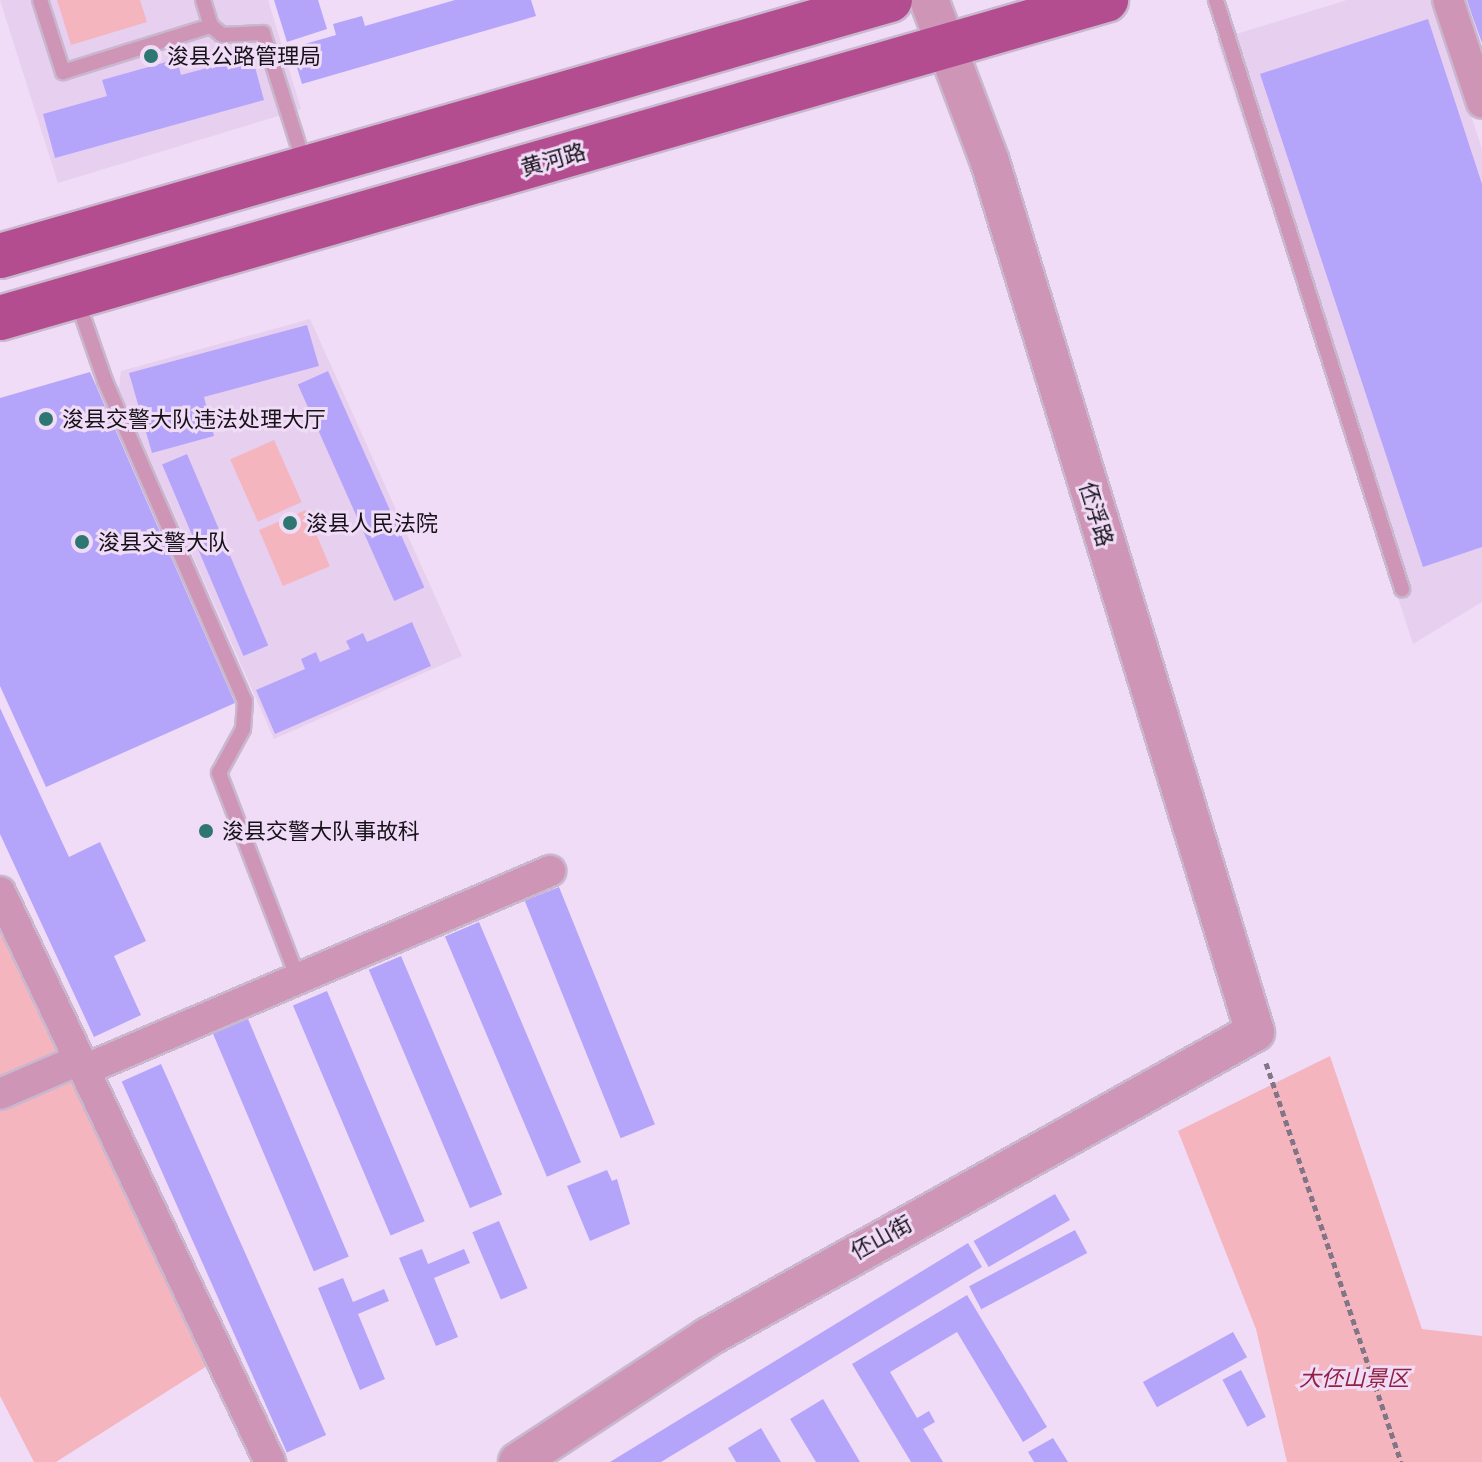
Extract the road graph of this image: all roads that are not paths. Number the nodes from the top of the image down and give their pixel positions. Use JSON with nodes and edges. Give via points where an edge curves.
{"nodes":[{"id":1,"x":40,"y":0,"type":"edge"},
{"id":2,"x":203,"y":0,"type":"edge"},
{"id":3,"x":890,"y":0,"type":"edge"},
{"id":4,"x":929,"y":0,"type":"edge"},
{"id":5,"x":1106,"y":0,"type":"edge"},
{"id":6,"x":1216,"y":0,"type":"edge"},
{"id":7,"x":1448,"y":0,"type":"edge"},
{"id":8,"x":211,"y":26,"type":"junction"},
{"id":9,"x":946,"y":45,"type":"junction"},
{"id":10,"x":1482,"y":103,"type":"edge"},
{"id":11,"x":305,"y":169,"type":"junction"},
{"id":12,"x":0,"y":256,"type":"edge"},
{"id":13,"x":75,"y":296,"type":"junction"},
{"id":14,"x":0,"y":318,"type":"edge"},
{"id":15,"x":1402,"y":589,"type":"dead end"},
{"id":16,"x":550,"y":871,"type":"dead end"},
{"id":17,"x":0,"y":892,"type":"edge"},
{"id":18,"x":297,"y":976,"type":"junction"},
{"id":19,"x":1255,"y":1032,"type":"joint"},
{"id":20,"x":82,"y":1065,"type":"junction"},
{"id":21,"x":0,"y":1094,"type":"edge"},
{"id":22,"x":270,"y":1462,"type":"edge"},
{"id":23,"x":518,"y":1462,"type":"edge"}],
"edges":[{"from":1,"to":8,"type":"lane","via":[[63,72]]},
{"from":2,"to":8,"type":"lane"},
{"from":3,"to":11,"type":"main road"},
{"from":4,"to":9,"type":"street","name":"伾浮路"},
{"from":5,"to":9,"type":"main road","name":"黄河路"},
{"from":6,"to":15,"type":"lane"},
{"from":7,"to":10,"type":"street"},
{"from":8,"to":11,"type":"lane","via":[[222,35],[263,33]]},
{"from":9,"to":13,"type":"main road","name":"黄河路"},
{"from":9,"to":19,"type":"street","name":"伾浮路","via":[[990,162]]},
{"from":11,"to":12,"type":"main road"},
{"from":13,"to":14,"type":"main road","name":"黄河路"},
{"from":13,"to":18,"type":"lane","via":[[105,381],[245,701],[243,729],[219,773]]},
{"from":16,"to":18,"type":"street"},
{"from":17,"to":20,"type":"street"},
{"from":18,"to":20,"type":"street"},
{"from":19,"to":23,"type":"street","name":"伾山街","via":[[721,1329]]},
{"from":20,"to":21,"type":"street"},
{"from":20,"to":22,"type":"street"}]}
